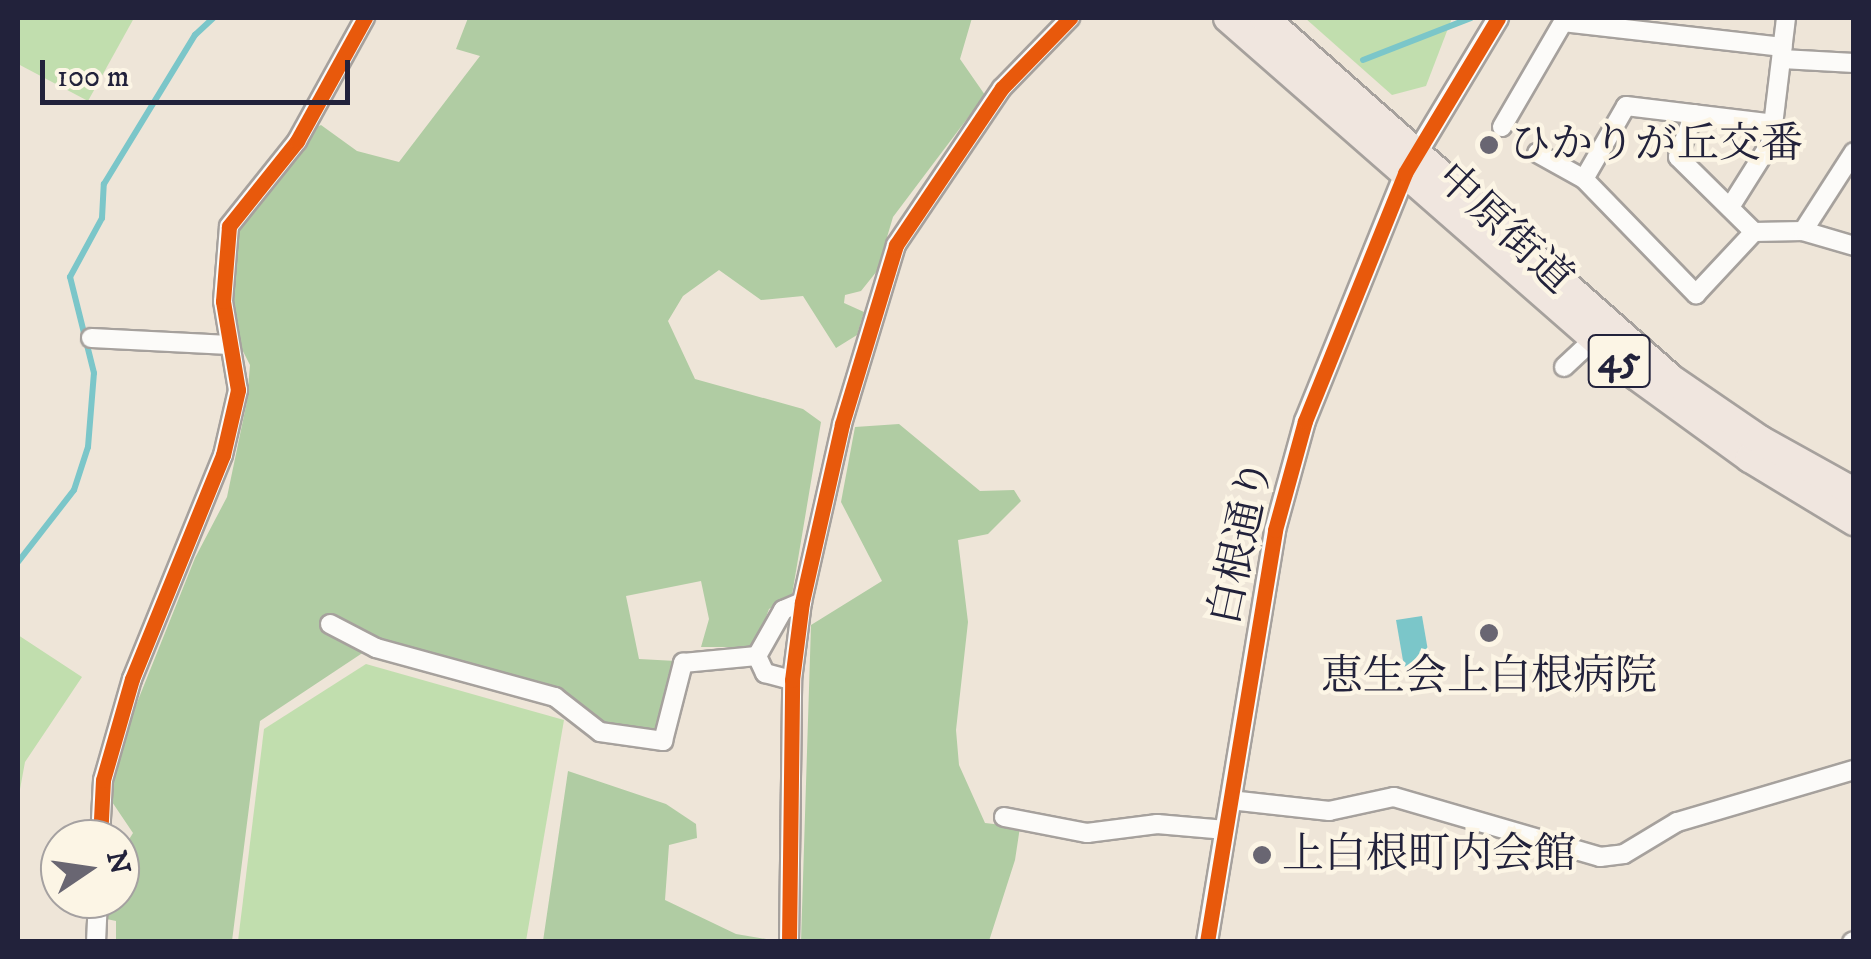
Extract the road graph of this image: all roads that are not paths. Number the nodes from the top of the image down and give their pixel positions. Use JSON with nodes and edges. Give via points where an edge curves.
{"nodes":[{"id":1,"x":365,"y":18,"type":"edge"},
{"id":2,"x":1070,"y":18,"type":"edge"},
{"id":3,"x":1228,"y":18,"type":"edge"},
{"id":4,"x":1264,"y":18,"type":"edge"},
{"id":5,"x":1498,"y":18,"type":"edge"},
{"id":6,"x":1786,"y":18,"type":"edge"},
{"id":7,"x":1562,"y":20,"type":"edge"},
{"id":8,"x":1782,"y":53,"type":"junction"},
{"id":9,"x":1854,"y":63,"type":"edge"},
{"id":10,"x":1694,"y":114,"type":"junction"},
{"id":11,"x":1775,"y":124,"type":"junction"},
{"id":12,"x":1502,"y":126,"type":"dead end"},
{"id":13,"x":1854,"y":152,"type":"edge"},
{"id":14,"x":1537,"y":153,"type":"dead end"},
{"id":15,"x":1412,"y":161,"type":"junction"},
{"id":16,"x":1584,"y":178,"type":"junction"},
{"id":17,"x":1732,"y":204,"type":"junction"},
{"id":18,"x":1803,"y":230,"type":"junction"},
{"id":19,"x":1754,"y":232,"type":"junction"},
{"id":20,"x":1854,"y":246,"type":"edge"},
{"id":21,"x":91,"y":338,"type":"dead end"},
{"id":22,"x":1594,"y":339,"type":"junction"},
{"id":23,"x":230,"y":345,"type":"junction"},
{"id":24,"x":1564,"y":367,"type":"dead end"},
{"id":25,"x":1854,"y":492,"type":"edge"},
{"id":26,"x":1854,"y":521,"type":"edge"},
{"id":27,"x":802,"y":602,"type":"junction"},
{"id":28,"x":330,"y":624,"type":"dead end"},
{"id":29,"x":757,"y":656,"type":"junction"},
{"id":30,"x":792,"y":680,"type":"junction"},
{"id":31,"x":1854,"y":770,"type":"edge"},
{"id":32,"x":1230,"y":800,"type":"junction"},
{"id":33,"x":1004,"y":817,"type":"dead end"},
{"id":34,"x":101,"y":819,"type":"edge"},
{"id":35,"x":1226,"y":830,"type":"junction"},
{"id":36,"x":789,"y":942,"type":"edge"},
{"id":37,"x":1207,"y":942,"type":"edge"}],
"edges":[{"from":1,"to":23,"type":"street","via":[[298,141],[230,226],[223,301]]},
{"from":2,"to":27,"type":"street","via":[[1002,88],[896,244],[842,424]]},
{"from":3,"to":15,"type":"main road","name":"中原街道","number":"45"},
{"from":4,"to":15,"type":"main road","name":"中原街道","number":"45"},
{"from":5,"to":15,"type":"street","name":"白根通り"},
{"from":6,"to":8,"type":"street"},
{"from":7,"to":8,"type":"street"},
{"from":7,"to":12,"type":"street"},
{"from":8,"to":9,"type":"street"},
{"from":8,"to":11,"type":"street"},
{"from":10,"to":11,"type":"street"},
{"from":10,"to":16,"type":"street","via":[[1626,106]]},
{"from":10,"to":17,"type":"street","via":[[1678,157]]},
{"from":11,"to":17,"type":"street","via":[[1772,142]]},
{"from":13,"to":18,"type":"street"},
{"from":14,"to":16,"type":"street"},
{"from":15,"to":22,"type":"main road","name":"中原街道","number":"45"},
{"from":15,"to":25,"type":"main road","name":"中原街道","number":"45","via":[[1671,379],[1760,440]]},
{"from":15,"to":32,"type":"street","name":"白根通り","via":[[1306,421],[1276,530]]},
{"from":16,"to":19,"type":"street","via":[[1696,294]]},
{"from":17,"to":19,"type":"street"},
{"from":18,"to":19,"type":"street"},
{"from":18,"to":20,"type":"street"},
{"from":21,"to":23,"type":"street"},
{"from":22,"to":24,"type":"street"},
{"from":22,"to":26,"type":"main road","name":"中原街道","number":"45","via":[[1750,458]]},
{"from":23,"to":34,"type":"street","via":[[238,390],[224,456],[132,679],[103,780]]},
{"from":27,"to":29,"type":"street","via":[[783,610]]},
{"from":27,"to":30,"type":"street"},
{"from":28,"to":29,"type":"street","via":[[376,648],[555,697],[600,732],[663,742],[683,663]]},
{"from":29,"to":30,"type":"street","via":[[766,673]]},
{"from":30,"to":36,"type":"street"},
{"from":31,"to":32,"type":"street","via":[[1677,822],[1624,854],[1600,857],[1394,797],[1330,811]]},
{"from":32,"to":35,"type":"street","name":"白根通り"},
{"from":33,"to":35,"type":"street","via":[[1088,834],[1157,824]]},
{"from":35,"to":37,"type":"street","name":"白根通り"}]}
